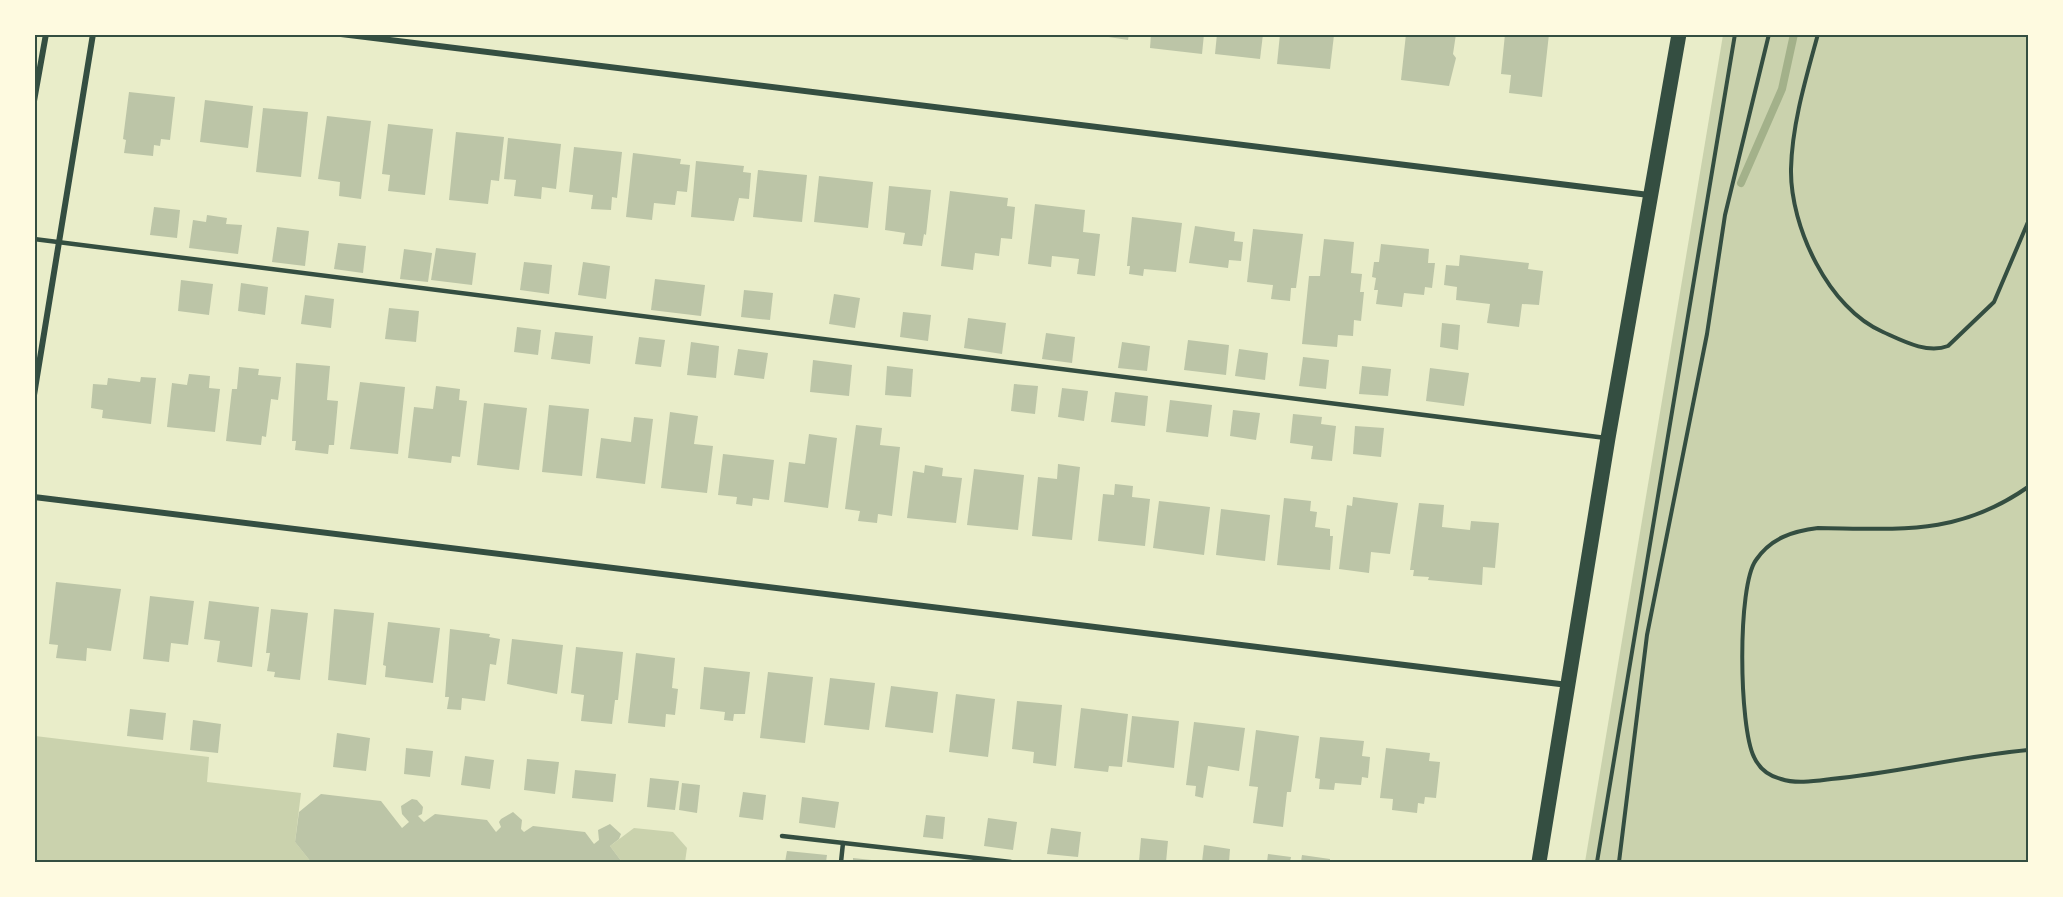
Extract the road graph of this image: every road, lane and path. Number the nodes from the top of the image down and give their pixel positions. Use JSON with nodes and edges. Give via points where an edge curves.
{"nodes":[{"id":1,"x":46,"y":34,"type":"edge"},
{"id":2,"x":93,"y":34,"type":"edge"},
{"id":3,"x":341,"y":34,"type":"edge"},
{"id":4,"x":1679,"y":34,"type":"edge"},
{"id":5,"x":1735,"y":34,"type":"edge"},
{"id":6,"x":1768,"y":34,"type":"edge"},
{"id":7,"x":1818,"y":34,"type":"edge"},
{"id":8,"x":34,"y":101,"type":"edge"},
{"id":9,"x":1649,"y":195,"type":"junction"},
{"id":10,"x":2028,"y":222,"type":"edge"},
{"id":11,"x":34,"y":239,"type":"edge"},
{"id":12,"x":61,"y":243,"type":"junction"},
{"id":13,"x":34,"y":395,"type":"edge"},
{"id":14,"x":1608,"y":438,"type":"junction"},
{"id":15,"x":2028,"y":487,"type":"edge"},
{"id":16,"x":34,"y":497,"type":"edge"},
{"id":17,"x":1568,"y":685,"type":"junction"},
{"id":18,"x":2028,"y":750,"type":"edge"},
{"id":19,"x":782,"y":836,"type":"dead end"},
{"id":20,"x":843,"y":843,"type":"junction"},
{"id":21,"x":841,"y":862,"type":"edge"},
{"id":22,"x":1011,"y":862,"type":"edge"},
{"id":23,"x":1539,"y":862,"type":"edge"},
{"id":24,"x":1597,"y":862,"type":"edge"},
{"id":25,"x":1619,"y":862,"type":"edge"}],
"edges":[{"from":1,"to":8,"type":"street"},
{"from":2,"to":12,"type":"street"},
{"from":3,"to":9,"type":"street"},
{"from":4,"to":9,"type":"main road"},
{"from":5,"to":24,"type":"path"},
{"from":6,"to":25,"type":"path","via":[[1725,214],[1707,334],[1647,635]]},
{"from":7,"to":10,"type":"path","via":[[1797,124],[1791,169],[1794,198],[1828,285],[1856,318],[1925,348],[1948,346],[1994,302]]},
{"from":9,"to":14,"type":"main road"},
{"from":11,"to":12,"type":"lane"},
{"from":12,"to":13,"type":"street"},
{"from":12,"to":14,"type":"lane"},
{"from":14,"to":17,"type":"main road"},
{"from":15,"to":18,"type":"path","via":[[1984,513],[1942,526],[1818,528],[1798,531],[1773,543],[1755,561],[1746,587],[1744,694],[1747,733],[1754,757],[1765,772],[1782,780],[1845,778]]},
{"from":16,"to":17,"type":"street"},
{"from":17,"to":23,"type":"main road"},
{"from":19,"to":20,"type":"lane"},
{"from":20,"to":21,"type":"lane"},
{"from":20,"to":22,"type":"lane"}]}
